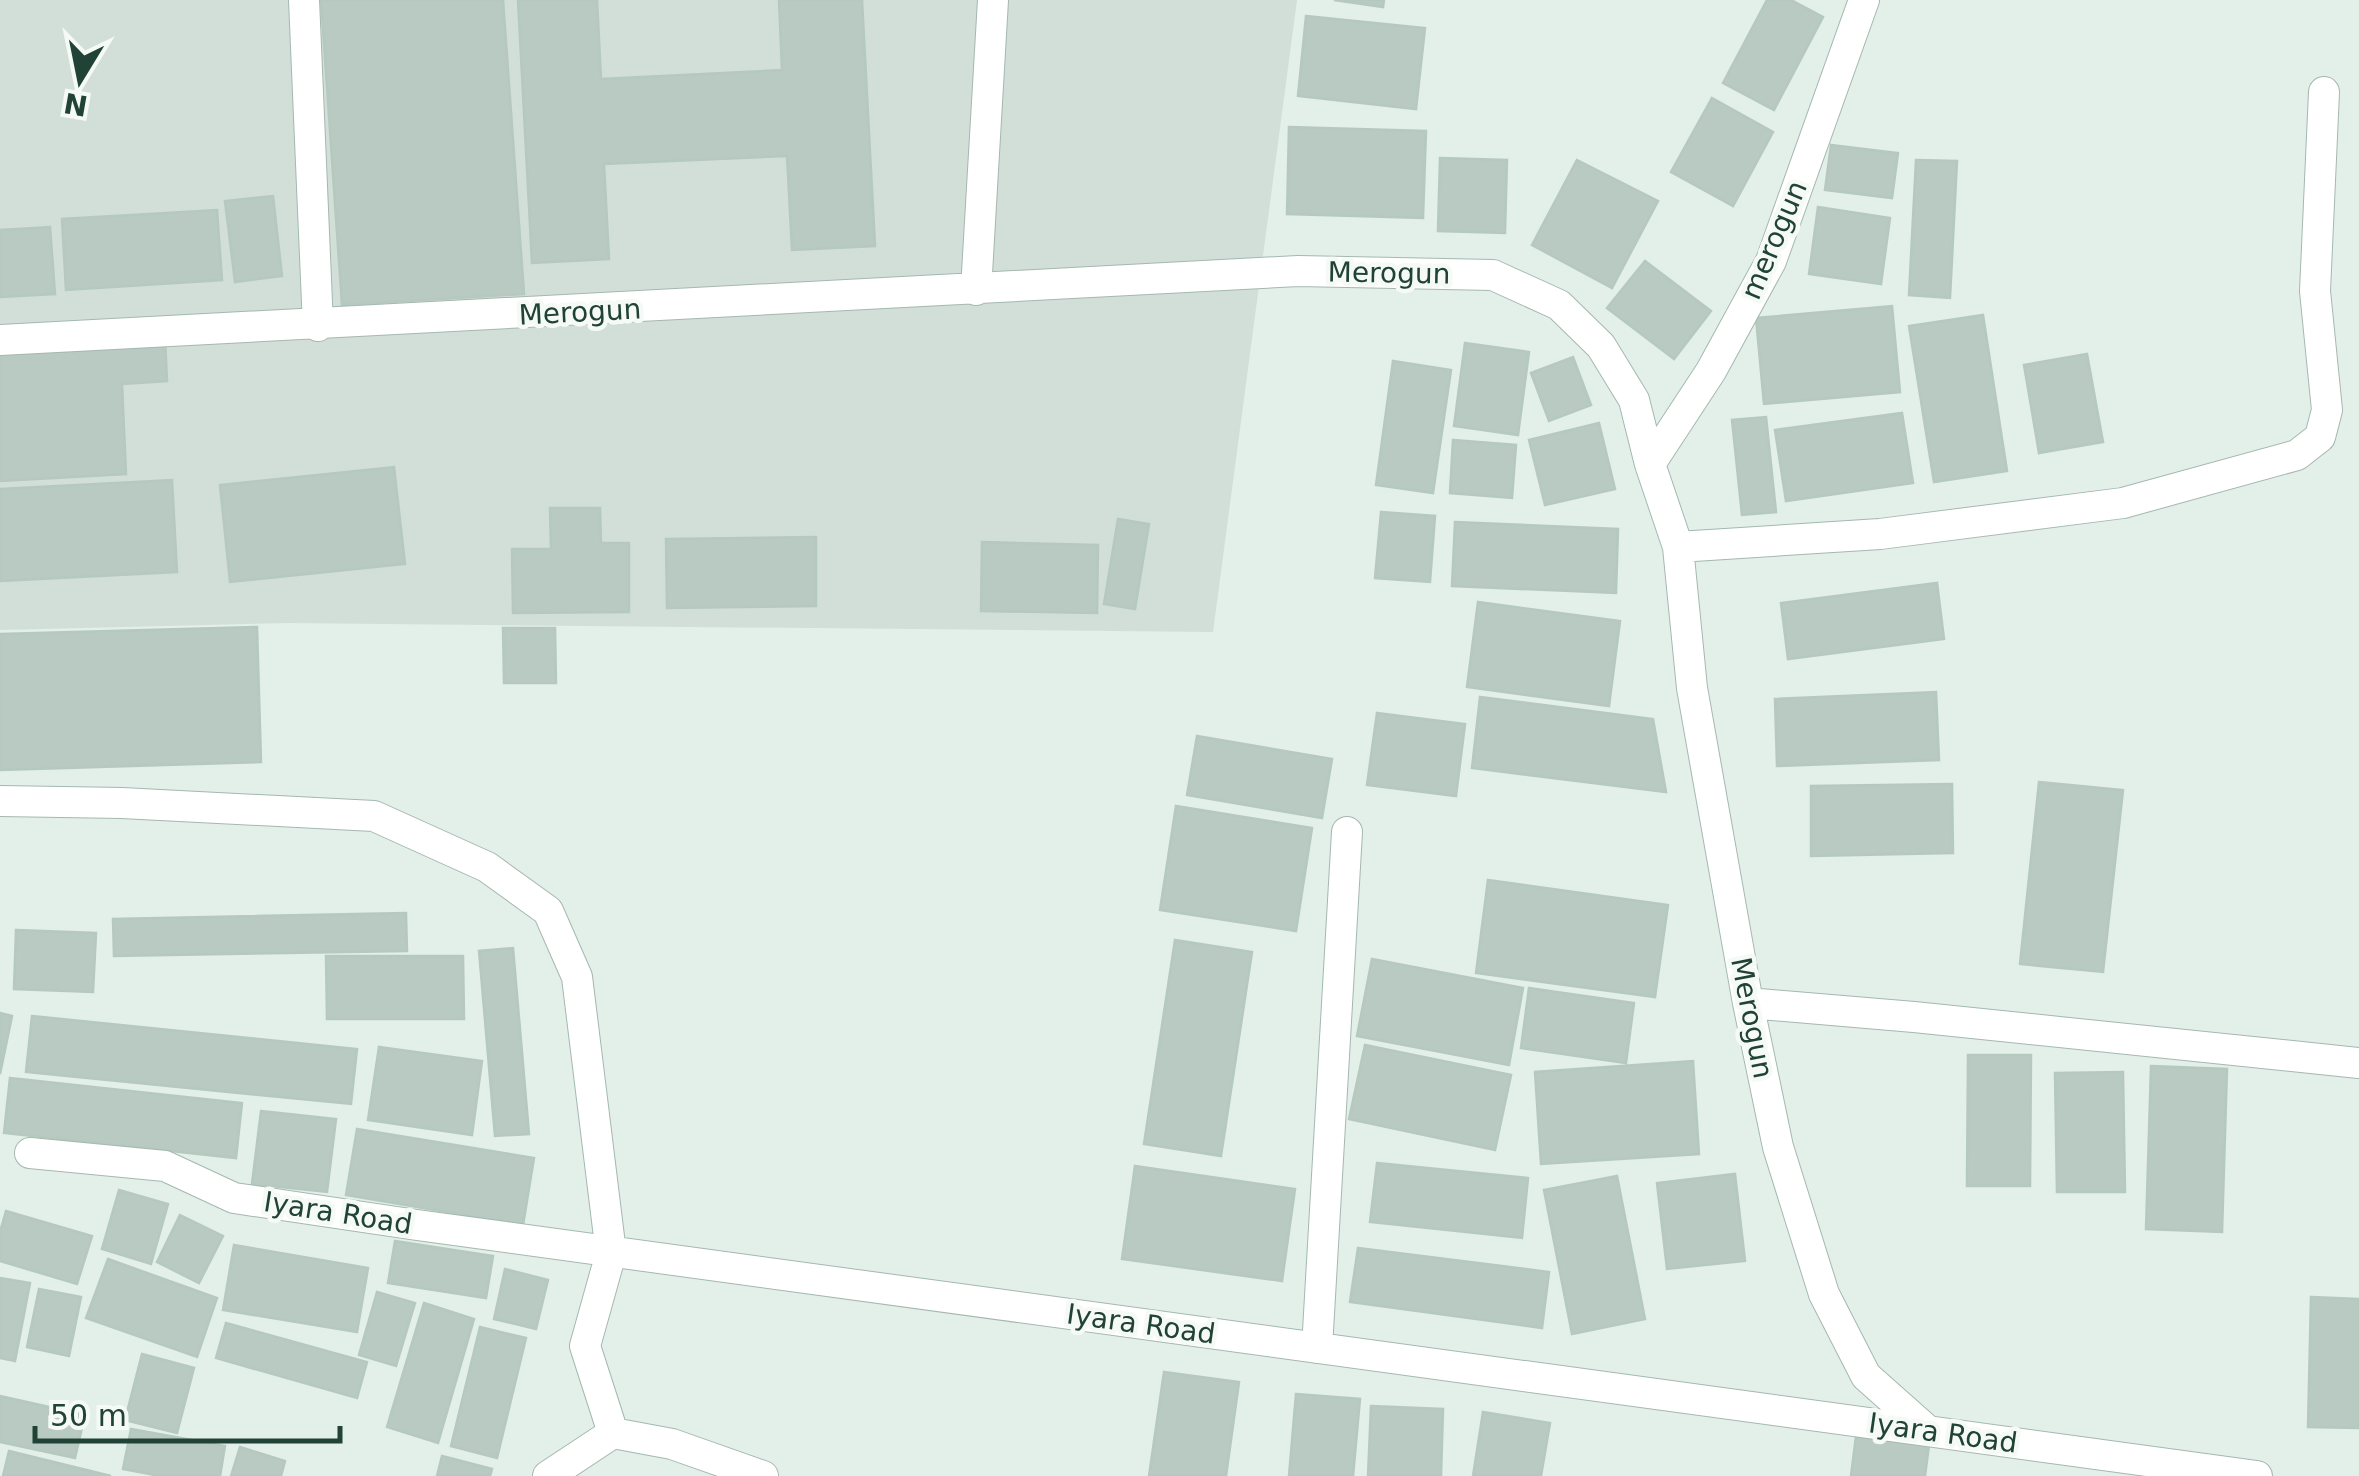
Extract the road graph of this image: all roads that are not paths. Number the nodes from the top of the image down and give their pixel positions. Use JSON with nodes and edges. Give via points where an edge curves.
{"nodes":[{"id":1,"x":304,"y":0,"type":"edge"},
{"id":2,"x":993,"y":0,"type":"edge"},
{"id":3,"x":1864,"y":0,"type":"edge"},
{"id":4,"x":2324,"y":92,"type":"dead end"},
{"id":5,"x":976,"y":290,"type":"junction"},
{"id":6,"x":318,"y":326,"type":"junction"},
{"id":7,"x":0,"y":340,"type":"edge"},
{"id":8,"x":1650,"y":464,"type":"junction"},
{"id":9,"x":1678,"y":547,"type":"junction"},
{"id":10,"x":0,"y":801,"type":"edge"},
{"id":11,"x":1348,"y":832,"type":"dead end"},
{"id":12,"x":1748,"y":1004,"type":"junction"},
{"id":13,"x":2359,"y":1063,"type":"edge"},
{"id":14,"x":30,"y":1154,"type":"dead end"},
{"id":15,"x":611,"y":1253,"type":"junction"},
{"id":16,"x":1317,"y":1348,"type":"junction"},
{"id":17,"x":1928,"y":1431,"type":"junction"},
{"id":18,"x":613,"y":1432,"type":"junction"},
{"id":19,"x":2188,"y":1472,"type":"edge"},
{"id":20,"x":548,"y":1476,"type":"edge"},
{"id":21,"x":763,"y":1476,"type":"edge"},
{"id":22,"x":2258,"y":1476,"type":"edge"}],
"edges":[{"from":1,"to":6,"type":"street"},
{"from":2,"to":5,"type":"street"},
{"from":3,"to":8,"type":"street","name":"merogun","via":[[1771,261],[1712,371]]},
{"from":4,"to":9,"type":"street","via":[[2315,291],[2327,410],[2320,437],[2297,456],[2123,503],[1880,534]]},
{"from":5,"to":6,"type":"street","name":"Merogun"},
{"from":5,"to":8,"type":"street","name":"Merogun","via":[[1298,271],[1493,275],[1560,305],[1601,346],[1634,400]]},
{"from":6,"to":7,"type":"street","name":"Merogun"},
{"from":8,"to":9,"type":"street","name":"Merogun"},
{"from":9,"to":12,"type":"street","name":"Merogun","via":[[1692,688]]},
{"from":10,"to":15,"type":"street","via":[[374,816],[487,867],[548,911],[577,977]]},
{"from":11,"to":16,"type":"street"},
{"from":12,"to":13,"type":"street"},
{"from":12,"to":17,"type":"street","name":"Merogun","via":[[1778,1148],[1824,1294],[1866,1376]]},
{"from":14,"to":15,"type":"street","name":"Iyara Road","via":[[165,1166],[234,1198]]},
{"from":15,"to":16,"type":"street","name":"Iyara Road"},
{"from":15,"to":18,"type":"street","via":[[585,1346]]},
{"from":16,"to":17,"type":"street","name":"Iyara Road"},
{"from":17,"to":19,"type":"street","name":"Iyara Road"},
{"from":18,"to":20,"type":"street"},
{"from":18,"to":21,"type":"street","via":[[672,1444]]},
{"from":19,"to":22,"type":"street","name":"Iyara Road"}]}
